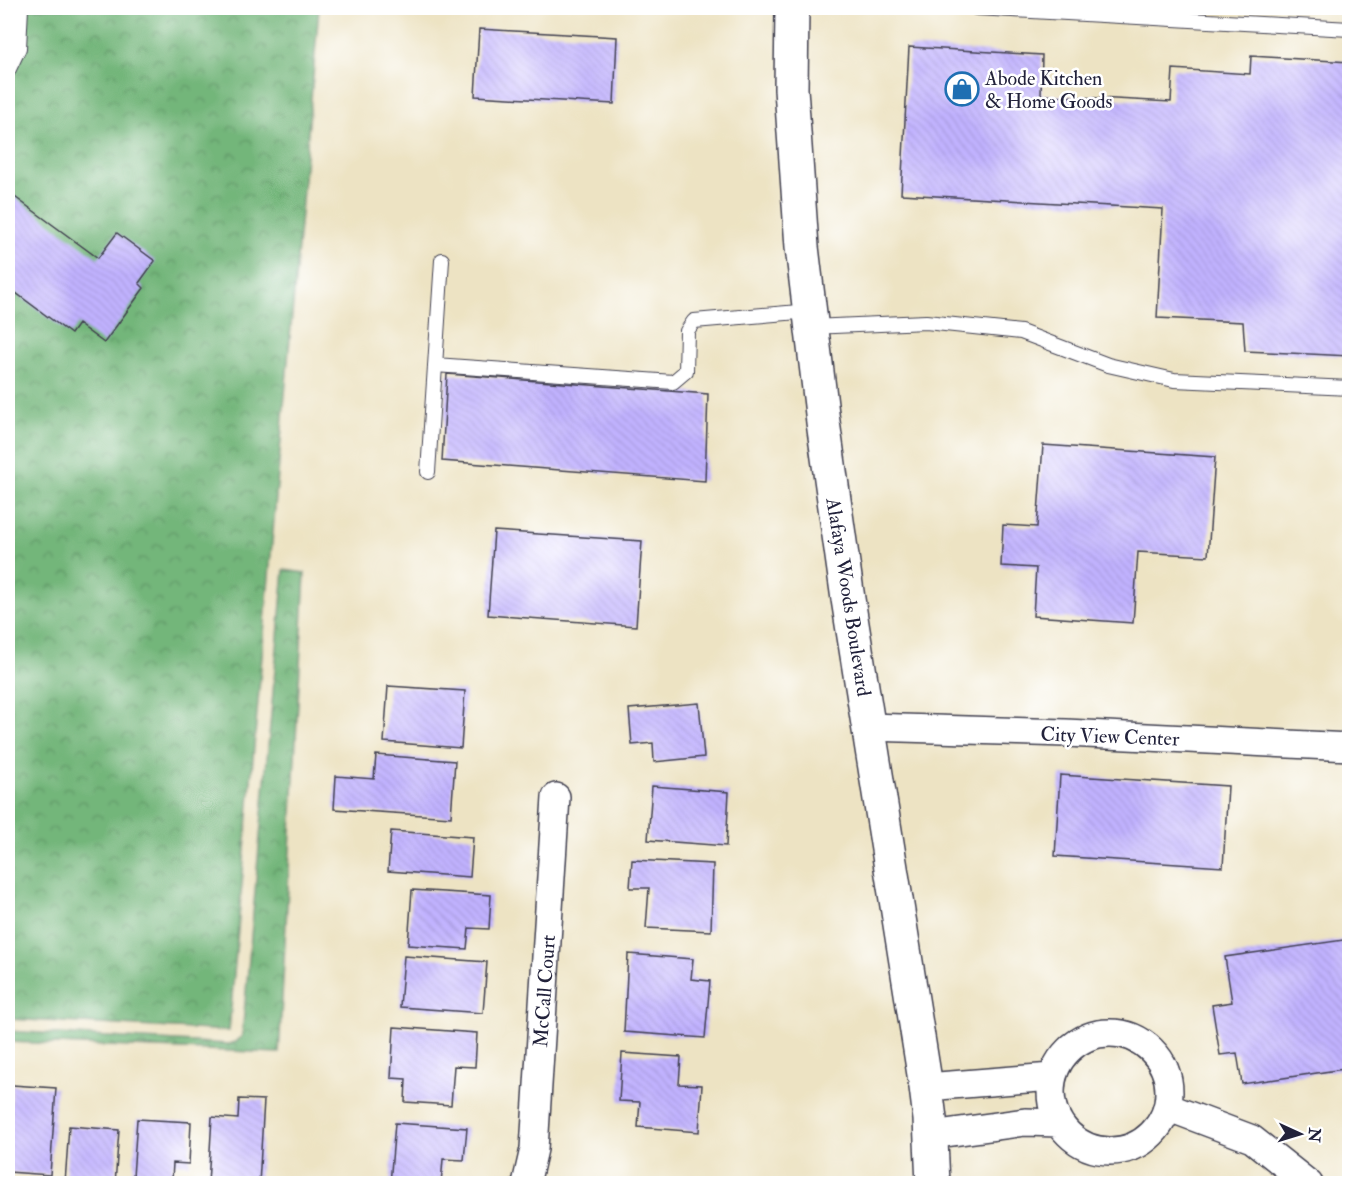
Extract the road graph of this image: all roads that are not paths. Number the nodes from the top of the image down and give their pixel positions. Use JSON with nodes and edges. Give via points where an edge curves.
{"nodes":[{"id":1,"x":21,"y":8,"type":"edge"},
{"id":2,"x":792,"y":8,"type":"edge"},
{"id":3,"x":976,"y":8,"type":"edge"},
{"id":4,"x":1134,"y":11,"type":"edge"},
{"id":5,"x":1350,"y":29,"type":"edge"},
{"id":6,"x":8,"y":71,"type":"edge"},
{"id":7,"x":442,"y":260,"type":"dead end"},
{"id":8,"x":811,"y":319,"type":"junction"},
{"id":9,"x":435,"y":365,"type":"junction"},
{"id":10,"x":1350,"y":388,"type":"edge"},
{"id":11,"x":428,"y":472,"type":"dead end"},
{"id":12,"x":869,"y":727,"type":"junction"},
{"id":13,"x":1350,"y":747,"type":"edge"},
{"id":14,"x":556,"y":797,"type":"dead end"},
{"id":15,"x":1052,"y":1077,"type":"junction"},
{"id":16,"x":926,"y":1087,"type":"junction"},
{"id":17,"x":1167,"y":1107,"type":"junction"},
{"id":18,"x":1059,"y":1123,"type":"junction"},
{"id":19,"x":931,"y":1135,"type":"junction"},
{"id":20,"x":526,"y":1184,"type":"edge"},
{"id":21,"x":933,"y":1184,"type":"edge"},
{"id":22,"x":1309,"y":1184,"type":"edge"}],
"edges":[{"from":1,"to":6,"type":"lane","via":[[19,48]]},
{"from":2,"to":8,"type":"street","name":"Alafaya Woods Boulevard","via":[[791,89]]},
{"from":3,"to":4,"type":"lane"},
{"from":4,"to":5,"type":"lane"},
{"from":7,"to":9,"type":"lane"},
{"from":8,"to":9,"type":"lane","via":[[694,321],[687,331],[686,371],[673,382]]},
{"from":8,"to":10,"type":"lane","via":[[926,322],[1021,332],[1108,365],[1174,380]]},
{"from":8,"to":12,"type":"street","name":"Alafaya Woods Boulevard"},
{"from":9,"to":11,"type":"lane"},
{"from":12,"to":13,"type":"street","name":"City View Center"},
{"from":12,"to":16,"type":"street","name":"Alafaya Woods Boulevard"},
{"from":14,"to":20,"type":"street","name":"McCall Court","via":[[534,1149]]},
{"from":15,"to":16,"type":"street"},
{"from":15,"to":17,"type":"street","via":[[1062,1056],[1079,1041],[1101,1033],[1124,1034],[1145,1044],[1161,1062],[1168,1083]]},
{"from":15,"to":18,"type":"street","via":[[1051,1101]]},
{"from":16,"to":19,"type":"street","name":"Alafaya Woods Boulevard"},
{"from":17,"to":18,"type":"street","via":[[1158,1128],[1140,1143],[1119,1151],[1095,1150],[1074,1140]]},
{"from":17,"to":22,"type":"street","via":[[1252,1139]]},
{"from":18,"to":19,"type":"street","via":[[1025,1122]]},
{"from":19,"to":21,"type":"street","name":"Alafaya Woods Boulevard"}]}
